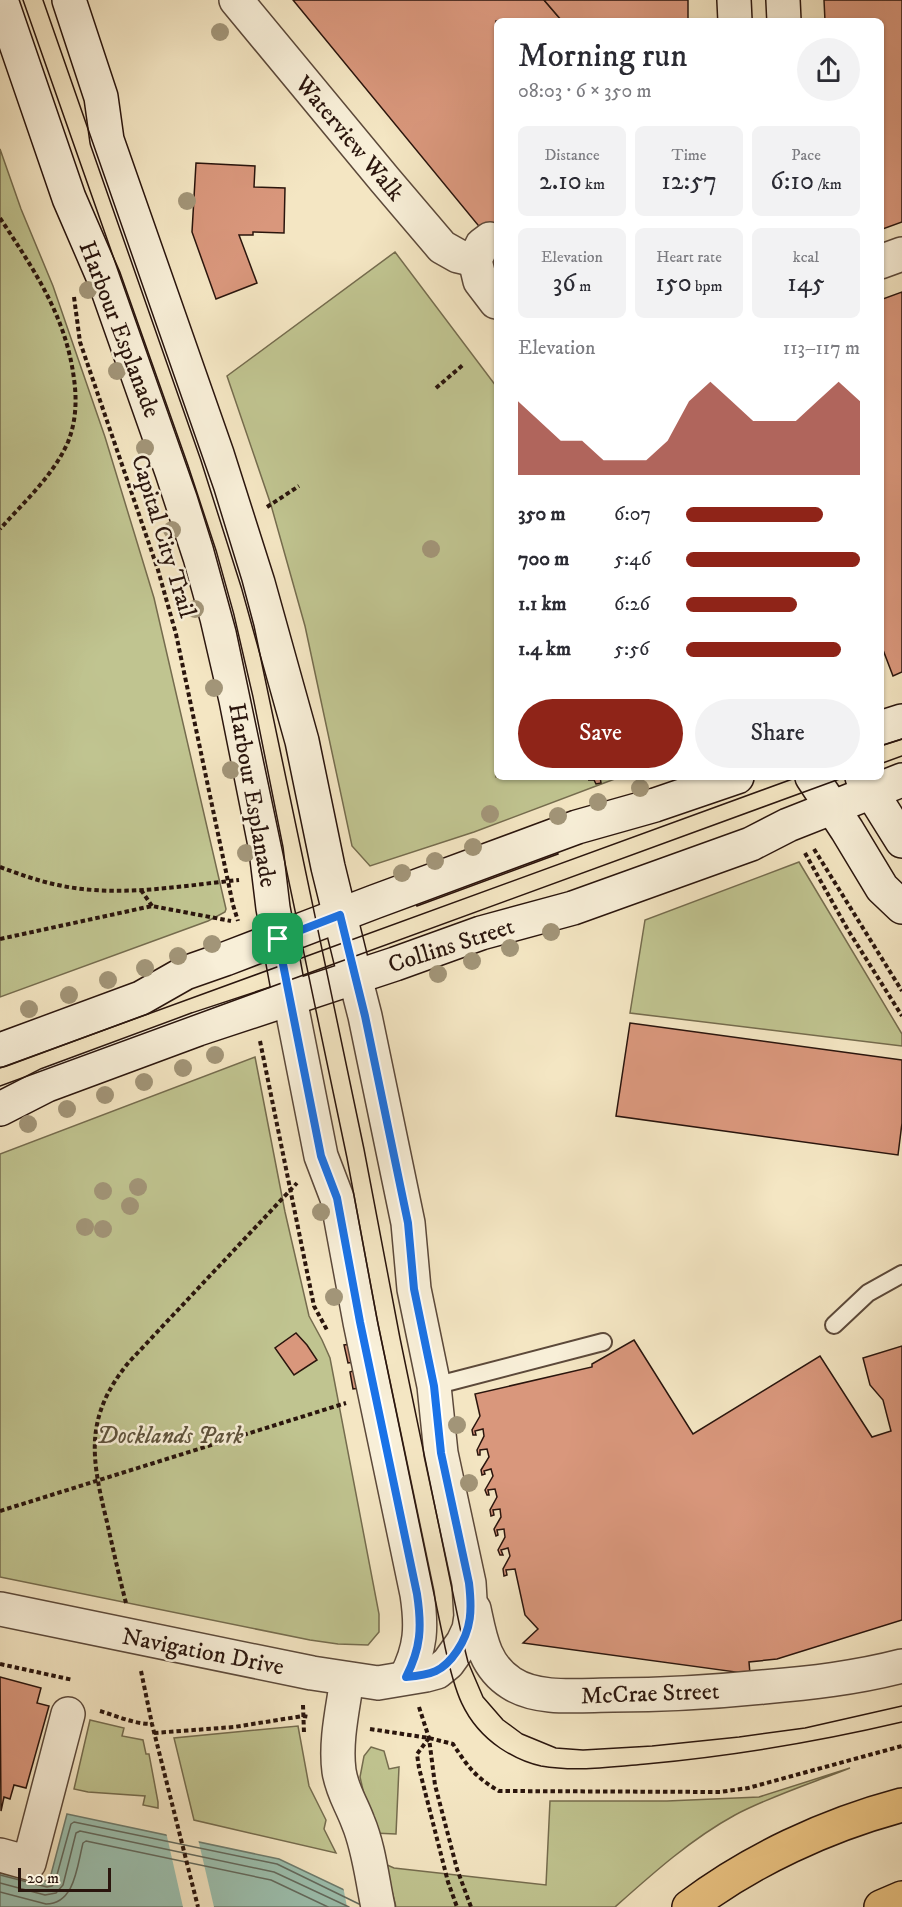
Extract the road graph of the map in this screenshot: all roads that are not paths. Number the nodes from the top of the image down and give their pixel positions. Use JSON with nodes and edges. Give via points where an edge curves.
{"nodes":[{"id":1,"x":1,"y":0,"type":"edge"},
{"id":2,"x":69,"y":0,"type":"edge"},
{"id":3,"x":236,"y":0,"type":"edge"},
{"id":4,"x":734,"y":0,"type":"edge"},
{"id":5,"x":783,"y":0,"type":"edge"},
{"id":6,"x":735,"y":18,"type":"edge"},
{"id":7,"x":784,"y":18,"type":"edge"},
{"id":8,"x":902,"y":254,"type":"edge"},
{"id":9,"x":884,"y":261,"type":"edge"},
{"id":10,"x":494,"y":300,"type":"edge"},
{"id":11,"x":902,"y":721,"type":"edge"},
{"id":12,"x":884,"y":727,"type":"edge"},
{"id":13,"x":728,"y":780,"type":"edge"},
{"id":14,"x":814,"y":780,"type":"edge"},
{"id":15,"x":902,"y":780,"type":"edge"},
{"id":16,"x":867,"y":784,"type":"edge"},
{"id":17,"x":832,"y":807,"type":"junction"},
{"id":18,"x":902,"y":841,"type":"edge"},
{"id":19,"x":902,"y":907,"type":"edge"},
{"id":20,"x":340,"y":915,"type":"junction"},
{"id":21,"x":278,"y":939,"type":"junction"},
{"id":22,"x":356,"y":977,"type":"junction"},
{"id":23,"x":290,"y":999,"type":"junction"},
{"id":24,"x":0,"y":1050,"type":"edge"},
{"id":25,"x":0,"y":1109,"type":"edge"},
{"id":26,"x":882,"y":1269,"type":"dead end"},
{"id":27,"x":902,"y":1272,"type":"edge"},
{"id":28,"x":834,"y":1324,"type":"dead end"},
{"id":29,"x":603,"y":1342,"type":"dead end"},
{"id":30,"x":434,"y":1386,"type":"junction"},
{"id":31,"x":469,"y":1583,"type":"junction"},
{"id":32,"x":0,"y":1609,"type":"edge"},
{"id":33,"x":902,"y":1666,"type":"edge"},
{"id":34,"x":406,"y":1677,"type":"junction"},
{"id":35,"x":347,"y":1679,"type":"junction"},
{"id":36,"x":68,"y":1714,"type":"road end"},
{"id":37,"x":902,"y":1805,"type":"edge"},
{"id":38,"x":0,"y":1855,"type":"edge"},
{"id":39,"x":902,"y":1898,"type":"edge"},
{"id":40,"x":378,"y":1907,"type":"edge"},
{"id":41,"x":689,"y":1907,"type":"edge"},
{"id":42,"x":881,"y":1907,"type":"edge"}],
"edges":[{"from":1,"to":21,"type":"street","name":"Harbour Esplanade","via":[[69,198],[108,289],[200,557],[236,700],[266,850]]},
{"from":2,"to":20,"type":"street","name":"Harbour Esplanade","via":[[101,97],[107,140],[258,583],[302,741]]},
{"from":3,"to":10,"type":"street","name":"Waterview Walk","via":[[442,247],[458,256],[482,250],[480,281]]},
{"from":4,"to":6,"type":"street"},
{"from":5,"to":7,"type":"street"},
{"from":8,"to":9,"type":"street"},
{"from":11,"to":12,"type":"street"},
{"from":13,"to":20,"type":"street","via":[[577,827]]},
{"from":14,"to":17,"type":"street"},
{"from":15,"to":16,"type":"street","name":"Collins Street"},
{"from":16,"to":17,"type":"street","name":"Collins Street"},
{"from":16,"to":18,"type":"street"},
{"from":17,"to":19,"type":"street","via":[[882,888]]},
{"from":17,"to":22,"type":"street","name":"Collins Street","via":[[751,844],[579,906],[481,933]]},
{"from":20,"to":21,"type":"street"},
{"from":20,"to":22,"type":"street","name":"Harbour Esplanade"},
{"from":21,"to":23,"type":"street","name":"Harbour Esplanade"},
{"from":21,"to":24,"type":"street","via":[[184,973],[141,998]]},
{"from":22,"to":23,"type":"street","name":"Collins Street"},
{"from":22,"to":30,"type":"street","name":"Harbour Esplanade","via":[[408,1223],[414,1289]]},
{"from":23,"to":25,"type":"street","name":"Collins Street","via":[[47,1085]]},
{"from":23,"to":34,"type":"street","name":"Harbour Esplanade","via":[[321,1156],[337,1198],[417,1594],[419,1645]]},
{"from":26,"to":27,"type":"lane"},
{"from":27,"to":28,"type":"lane","via":[[868,1293]]},
{"from":29,"to":30,"type":"lane","via":[[485,1366]]},
{"from":30,"to":31,"type":"street","name":"Harbour Esplanade","via":[[441,1453]]},
{"from":31,"to":33,"type":"street","name":"McCrae Street","via":[[482,1645],[491,1664],[509,1682],[534,1693],[706,1692],[800,1684]]},
{"from":31,"to":34,"type":"street","name":"Harbour Esplanade","via":[[471,1616],[463,1642],[442,1669]]},
{"from":32,"to":35,"type":"street","name":"Navigation Drive","via":[[131,1623]]},
{"from":34,"to":35,"type":"street","name":"Navigation Drive","via":[[378,1683]]},
{"from":35,"to":40,"type":"street","via":[[338,1754],[340,1780],[358,1821]]},
{"from":36,"to":38,"type":"street","via":[[29,1863]]},
{"from":37,"to":41,"type":"highway","via":[[820,1834],[763,1860]]},
{"from":39,"to":42,"type":"highway"}]}
